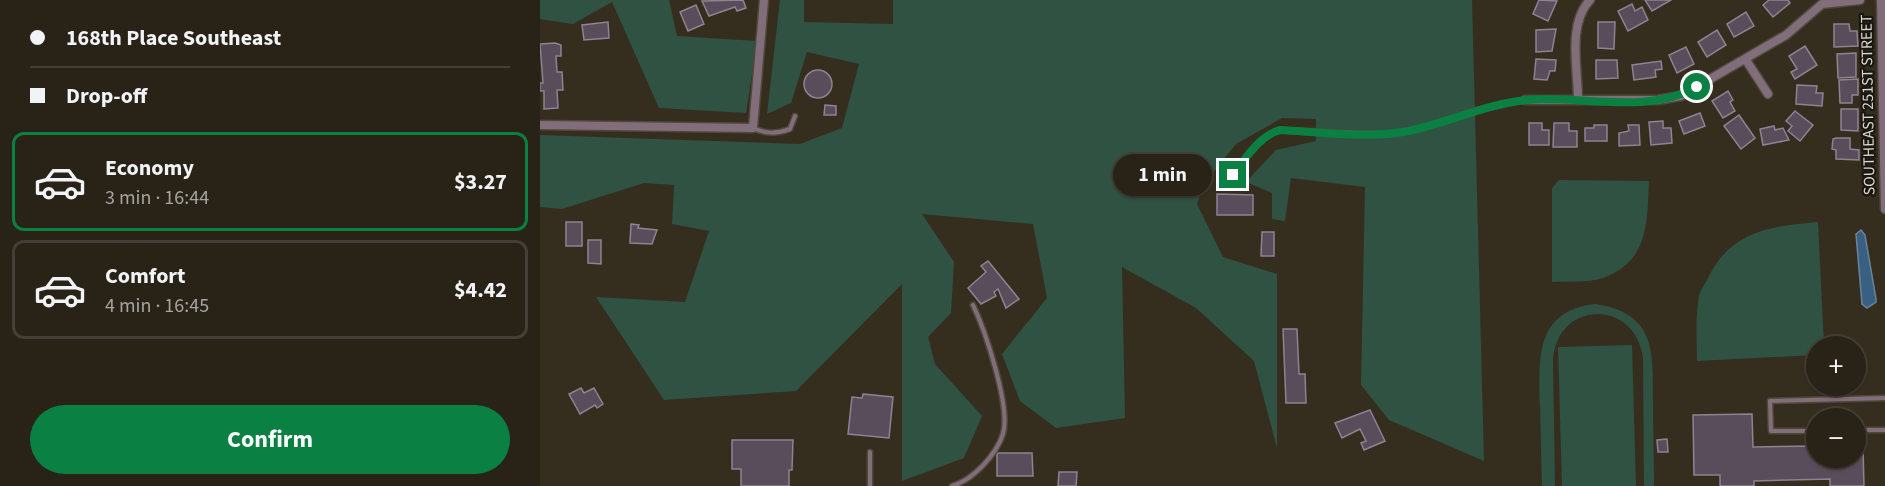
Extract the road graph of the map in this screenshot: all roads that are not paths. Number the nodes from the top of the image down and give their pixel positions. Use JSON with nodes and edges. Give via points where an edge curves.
{"nodes":[{"id":1,"x":764,"y":0,"type":"edge"},
{"id":2,"x":1590,"y":0,"type":"edge"},
{"id":3,"x":1860,"y":0,"type":"edge"},
{"id":4,"x":1881,"y":0,"type":"edge"},
{"id":5,"x":1746,"y":60,"type":"junction"},
{"id":6,"x":1768,"y":94,"type":"dead end"},
{"id":7,"x":1525,"y":100,"type":"joint"},
{"id":8,"x":1578,"y":100,"type":"junction"},
{"id":9,"x":795,"y":116,"type":"dead end"},
{"id":10,"x":540,"y":125,"type":"edge"},
{"id":11,"x":753,"y":128,"type":"junction"},
{"id":12,"x":1233,"y":175,"type":"dead end"},
{"id":13,"x":1885,"y":209,"type":"edge"},
{"id":14,"x":973,"y":305,"type":"dead end"},
{"id":15,"x":1885,"y":398,"type":"edge"},
{"id":16,"x":1866,"y":430,"type":"edge"},
{"id":17,"x":1885,"y":430,"type":"edge"},
{"id":18,"x":1806,"y":431,"type":"edge"},
{"id":19,"x":870,"y":452,"type":"dead end"},
{"id":20,"x":870,"y":486,"type":"edge"},
{"id":21,"x":952,"y":486,"type":"edge"}],
"edges":[{"from":1,"to":11,"type":"street"},
{"from":2,"to":8,"type":"street","via":[[1577,24]]},
{"from":3,"to":5,"type":"street","via":[[1822,4],[1785,35]]},
{"from":4,"to":13,"type":"street","name":"SOUTHEAST 251ST STREET"},
{"from":5,"to":6,"type":"street"},
{"from":5,"to":8,"type":"street","via":[[1681,96]]},
{"from":7,"to":8,"type":"street"},
{"from":7,"to":12,"type":"lane","via":[[1472,111],[1419,129],[1384,134],[1280,130],[1258,143]]},
{"from":9,"to":11,"type":"lane","via":[[790,129],[780,132],[771,134]]},
{"from":10,"to":11,"type":"street"},
{"from":14,"to":21,"type":"lane","via":[[985,330],[1004,410],[1003,434],[993,453],[976,471]]},
{"from":15,"to":18,"type":"lane","via":[[1770,401],[1771,431]]},
{"from":16,"to":17,"type":"lane"},
{"from":19,"to":20,"type":"lane"}]}
